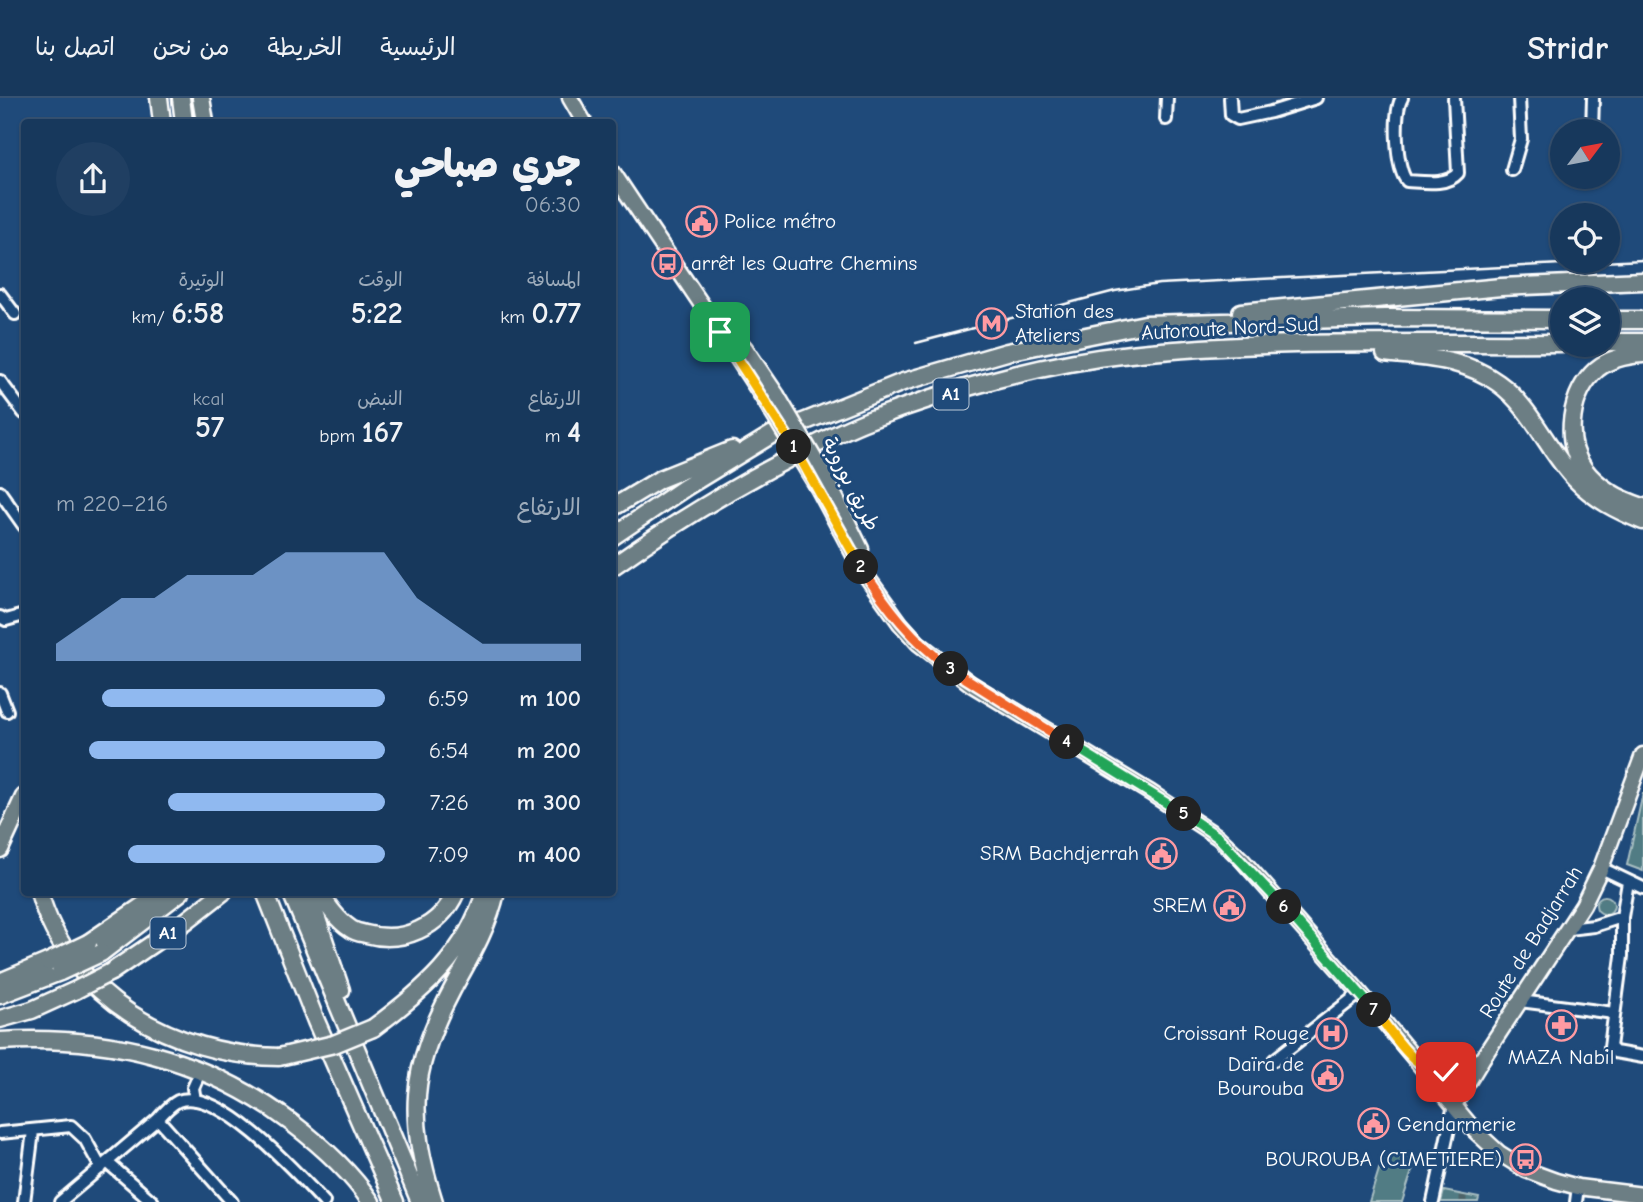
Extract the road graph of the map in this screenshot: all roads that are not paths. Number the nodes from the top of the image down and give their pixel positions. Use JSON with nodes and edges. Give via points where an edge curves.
{"nodes":[{"id":1,"x":159,"y":98,"type":"edge"},
{"id":2,"x":181,"y":98,"type":"edge"},
{"id":3,"x":201,"y":98,"type":"edge"},
{"id":4,"x":570,"y":98,"type":"edge"},
{"id":5,"x":1167,"y":98,"type":"edge"},
{"id":6,"x":1316,"y":98,"type":"edge"},
{"id":7,"x":1402,"y":98,"type":"edge"},
{"id":8,"x":1454,"y":98,"type":"edge"},
{"id":9,"x":1519,"y":98,"type":"edge"},
{"id":10,"x":1593,"y":98,"type":"edge"},
{"id":11,"x":1230,"y":103,"type":"edge"},
{"id":12,"x":162,"y":119,"type":"edge"},
{"id":13,"x":184,"y":119,"type":"edge"},
{"id":14,"x":204,"y":119,"type":"edge"},
{"id":15,"x":582,"y":119,"type":"edge"},
{"id":16,"x":1166,"y":119,"type":"dead end"},
{"id":17,"x":1592,"y":119,"type":"edge"},
{"id":18,"x":1512,"y":170,"type":"dead end"},
{"id":19,"x":616,"y":177,"type":"edge"},
{"id":20,"x":1643,"y":281,"type":"edge"},
{"id":21,"x":0,"y":294,"type":"edge"},
{"id":22,"x":15,"y":314,"type":"dead end"},
{"id":23,"x":1550,"y":319,"type":"edge"},
{"id":24,"x":1620,"y":320,"type":"edge"},
{"id":25,"x":1643,"y":320,"type":"edge"},
{"id":26,"x":1145,"y":324,"type":"junction"},
{"id":27,"x":1620,"y":342,"type":"edge"},
{"id":28,"x":1643,"y":342,"type":"edge"},
{"id":29,"x":1550,"y":343,"type":"edge"},
{"id":30,"x":1310,"y":344,"type":"junction"},
{"id":31,"x":1643,"y":354,"type":"edge"},
{"id":32,"x":0,"y":381,"type":"edge"},
{"id":33,"x":21,"y":409,"type":"edge"},
{"id":34,"x":771,"y":435,"type":"junction"},
{"id":35,"x":0,"y":492,"type":"edge"},
{"id":36,"x":616,"y":506,"type":"edge"},
{"id":37,"x":1643,"y":507,"type":"edge"},
{"id":38,"x":1643,"y":521,"type":"edge"},
{"id":39,"x":21,"y":522,"type":"edge"},
{"id":40,"x":616,"y":534,"type":"edge"},
{"id":41,"x":616,"y":566,"type":"edge"},
{"id":42,"x":21,"y":616,"type":"edge"},
{"id":43,"x":0,"y":617,"type":"edge"},
{"id":44,"x":0,"y":693,"type":"edge"},
{"id":45,"x":7,"y":711,"type":"dead end"},
{"id":46,"x":1643,"y":755,"type":"edge"},
{"id":47,"x":21,"y":804,"type":"edge"},
{"id":48,"x":0,"y":849,"type":"edge"},
{"id":49,"x":1601,"y":868,"type":"junction"},
{"id":50,"x":1629,"y":882,"type":"junction"},
{"id":51,"x":1643,"y":887,"type":"edge"},
{"id":52,"x":40,"y":896,"type":"edge"},
{"id":53,"x":158,"y":896,"type":"edge"},
{"id":54,"x":175,"y":896,"type":"edge"},
{"id":55,"x":218,"y":896,"type":"edge"},
{"id":56,"x":267,"y":896,"type":"edge"},
{"id":57,"x":292,"y":896,"type":"edge"},
{"id":58,"x":309,"y":896,"type":"edge"},
{"id":59,"x":322,"y":896,"type":"edge"},
{"id":60,"x":454,"y":896,"type":"edge"},
{"id":61,"x":483,"y":896,"type":"edge"},
{"id":62,"x":495,"y":896,"type":"edge"},
{"id":63,"x":1622,"y":917,"type":"junction"},
{"id":64,"x":1568,"y":929,"type":"junction"},
{"id":65,"x":94,"y":948,"type":"junction"},
{"id":66,"x":54,"y":967,"type":"junction"},
{"id":67,"x":0,"y":982,"type":"edge"},
{"id":68,"x":1360,"y":993,"type":"junction"},
{"id":69,"x":0,"y":995,"type":"edge"},
{"id":70,"x":1520,"y":1001,"type":"junction"},
{"id":71,"x":1614,"y":1013,"type":"junction"},
{"id":72,"x":0,"y":1019,"type":"edge"},
{"id":73,"x":0,"y":1041,"type":"edge"},
{"id":74,"x":1643,"y":1057,"type":"edge"},
{"id":75,"x":1482,"y":1059,"type":"junction"},
{"id":76,"x":1274,"y":1060,"type":"dead end"},
{"id":77,"x":1421,"y":1066,"type":"junction"},
{"id":78,"x":201,"y":1070,"type":"junction"},
{"id":79,"x":374,"y":1096,"type":"junction"},
{"id":80,"x":195,"y":1100,"type":"junction"},
{"id":81,"x":1454,"y":1105,"type":"junction"},
{"id":82,"x":158,"y":1119,"type":"junction"},
{"id":83,"x":33,"y":1131,"type":"junction"},
{"id":84,"x":0,"y":1133,"type":"edge"},
{"id":85,"x":104,"y":1165,"type":"junction"},
{"id":86,"x":1577,"y":1195,"type":"edge"},
{"id":87,"x":1643,"y":1195,"type":"edge"},
{"id":88,"x":66,"y":1200,"type":"edge"},
{"id":89,"x":24,"y":1202,"type":"edge"},
{"id":90,"x":153,"y":1202,"type":"edge"},
{"id":91,"x":232,"y":1202,"type":"edge"},
{"id":92,"x":324,"y":1202,"type":"edge"},
{"id":93,"x":371,"y":1202,"type":"edge"},
{"id":94,"x":395,"y":1202,"type":"edge"},
{"id":95,"x":421,"y":1202,"type":"edge"},
{"id":96,"x":434,"y":1202,"type":"edge"},
{"id":97,"x":1433,"y":1202,"type":"edge"}],
"edges":[{"from":1,"to":12,"type":"highway"},
{"from":2,"to":13,"type":"highway"},
{"from":3,"to":14,"type":"highway"},
{"from":4,"to":15,"type":"main road"},
{"from":5,"to":16,"type":"street"},
{"from":6,"to":11,"type":"street","via":[[1245,118],[1233,117]]},
{"from":7,"to":8,"type":"street","via":[[1397,107],[1402,176],[1407,181],[1440,182],[1458,173]]},
{"from":9,"to":18,"type":"street","via":[[1521,139]]},
{"from":10,"to":17,"type":"street"},
{"from":19,"to":68,"type":"main road","name":"طريق بوروبة","bridge":true,"via":[[707,309],[733,332],[865,558],[877,590],[918,643],[954,671],[1218,837]]},
{"from":20,"to":26,"type":"highway","via":[[1447,292]]},
{"from":21,"to":22,"type":"street"},
{"from":23,"to":26,"type":"highway","name":"Autoroute Nord-Sud","number":"A1"},
{"from":24,"to":25,"type":"highway"},
{"from":26,"to":34,"type":"highway","name":"Autoroute Nord-Sud","number":"A1","via":[[961,365]]},
{"from":27,"to":28,"type":"highway"},
{"from":29,"to":30,"type":"highway","name":"Autoroute Nord-Sud","number":"A1"},
{"from":30,"to":38,"type":"highway","via":[[1436,358],[1481,373],[1523,407],[1566,469],[1591,494]]},
{"from":30,"to":41,"type":"highway","name":"Autoroute Nord-Sud","number":"A1","via":[[1193,349],[1079,362],[908,407],[868,420],[760,474]]},
{"from":31,"to":37,"type":"highway","via":[[1615,359],[1592,374],[1575,408],[1571,432],[1578,459],[1594,480]]},
{"from":32,"to":33,"type":"street"},
{"from":34,"to":36,"type":"highway","via":[[660,479]]},
{"from":34,"to":40,"type":"highway","name":"Autoroute Nord-Sud","number":"A1"},
{"from":35,"to":39,"type":"street"},
{"from":42,"to":43,"type":"street"},
{"from":44,"to":45,"type":"street"},
{"from":46,"to":49,"type":"main road","name":"Route de Badjarrah"},
{"from":47,"to":48,"type":"highway"},
{"from":49,"to":50,"type":"street"},
{"from":49,"to":64,"type":"main road","name":"Route de Badjarrah"},
{"from":50,"to":51,"type":"street"},
{"from":50,"to":63,"type":"street"},
{"from":52,"to":61,"type":"highway","bridge":true,"via":[[55,936],[84,975],[122,1008],[166,1035],[212,1050],[279,1057],[334,1044],[373,1028],[414,999],[466,935]]},
{"from":53,"to":65,"type":"highway"},
{"from":54,"to":65,"type":"highway","number":"A1"},
{"from":55,"to":72,"type":"highway","number":"A1","bridge":true,"via":[[111,972],[32,1010]]},
{"from":56,"to":94,"type":"highway"},
{"from":57,"to":79,"type":"highway"},
{"from":58,"to":79,"type":"highway"},
{"from":59,"to":60,"type":"highway","via":[[352,930],[386,938],[430,924]]},
{"from":62,"to":96,"type":"highway","via":[[480,940],[433,1027],[416,1090],[416,1126]]},
{"from":63,"to":64,"type":"street"},
{"from":63,"to":71,"type":"street"},
{"from":64,"to":70,"type":"main road","name":"Route de Badjarrah"},
{"from":65,"to":66,"type":"highway","number":"A1","bridge":true},
{"from":66,"to":67,"type":"highway"},
{"from":66,"to":69,"type":"highway","number":"A1"},
{"from":68,"to":76,"type":"street"},
{"from":68,"to":77,"type":"main road","name":"طريق بوروبة"},
{"from":70,"to":71,"type":"street"},
{"from":70,"to":75,"type":"main road","name":"Route de Badjarrah"},
{"from":71,"to":74,"type":"street","via":[[1610,1047]]},
{"from":73,"to":78,"type":"highway","via":[[122,1046]]},
{"from":75,"to":77,"type":"main road","via":[[1446,1072]]},
{"from":75,"to":81,"type":"main road","name":"Route de Badjarrah"},
{"from":77,"to":81,"type":"main road","name":"طريق بوروبة"},
{"from":78,"to":80,"type":"street","via":[[193,1088]]},
{"from":78,"to":93,"type":"highway","via":[[261,1100],[307,1134]]},
{"from":79,"to":95,"type":"highway"},
{"from":80,"to":82,"type":"street","via":[[179,1101]]},
{"from":80,"to":92,"type":"street","via":[[244,1125]]},
{"from":81,"to":86,"type":"main road","name":"طريق بوروبة","via":[[1499,1153]]},
{"from":81,"to":97,"type":"street"},
{"from":82,"to":85,"type":"street"},
{"from":82,"to":91,"type":"street"},
{"from":83,"to":84,"type":"street"},
{"from":83,"to":85,"type":"street","via":[[71,1126]]},
{"from":83,"to":89,"type":"street"},
{"from":85,"to":88,"type":"street"},
{"from":85,"to":90,"type":"street"},
{"from":86,"to":87,"type":"main road","name":"طريق بوروبة"}]}
